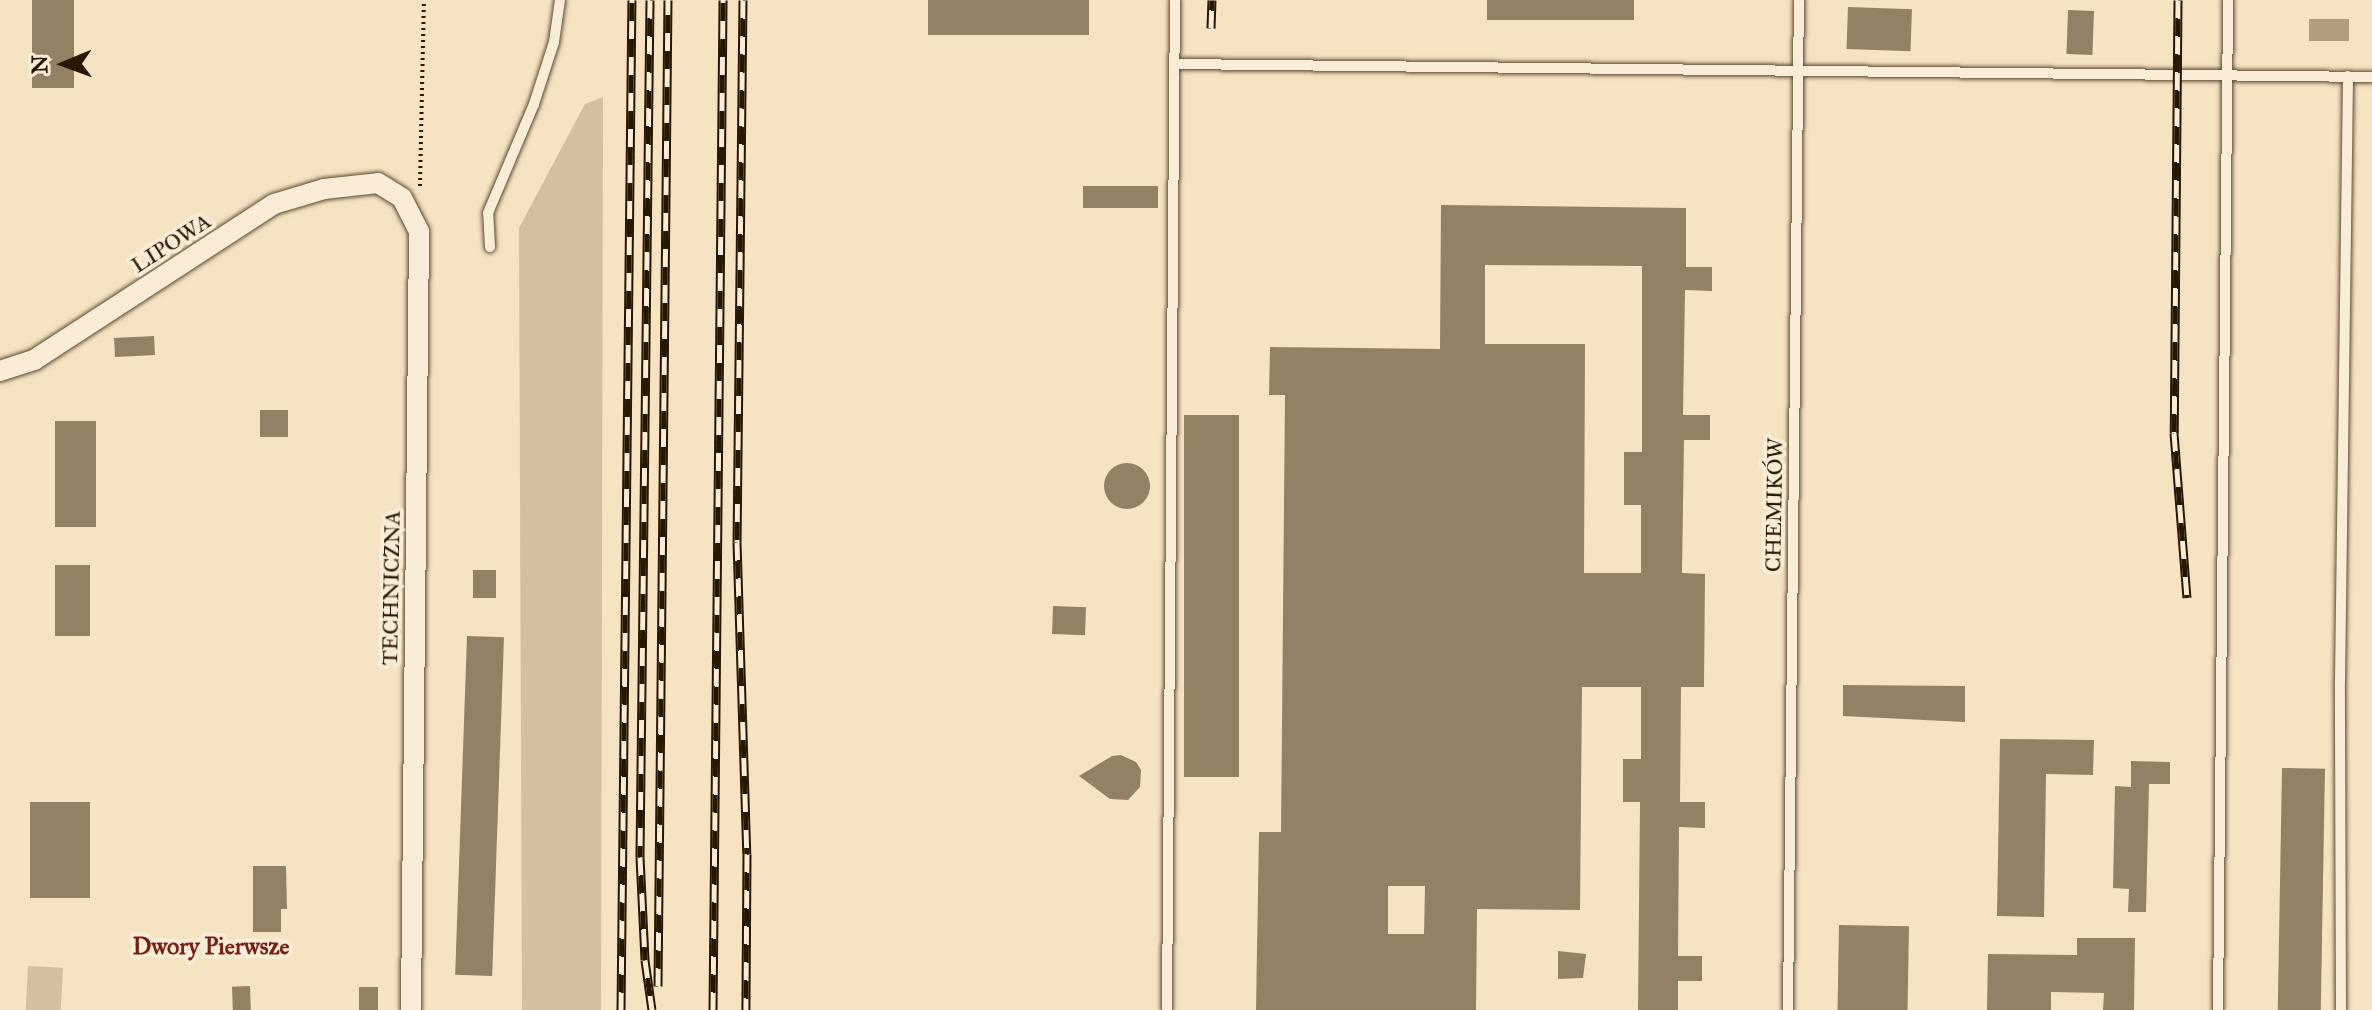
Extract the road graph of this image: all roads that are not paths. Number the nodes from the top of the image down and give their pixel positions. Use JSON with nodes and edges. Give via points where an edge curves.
{"nodes":[{"id":1,"x":560,"y":0,"type":"edge"},
{"id":2,"x":1175,"y":0,"type":"edge"},
{"id":3,"x":1799,"y":0,"type":"edge"},
{"id":4,"x":2228,"y":0,"type":"edge"},
{"id":5,"x":1174,"y":64,"type":"junction"},
{"id":6,"x":1798,"y":70,"type":"junction"},
{"id":7,"x":2227,"y":75,"type":"junction"},
{"id":8,"x":2348,"y":76,"type":"junction"},
{"id":9,"x":2372,"y":77,"type":"edge"},
{"id":10,"x":378,"y":183,"type":"joint"},
{"id":11,"x":490,"y":247,"type":"dead end"},
{"id":12,"x":0,"y":371,"type":"edge"},
{"id":13,"x":411,"y":1010,"type":"edge"},
{"id":14,"x":1167,"y":1010,"type":"edge"},
{"id":15,"x":1788,"y":1010,"type":"edge"},
{"id":16,"x":2218,"y":1010,"type":"edge"},
{"id":17,"x":2341,"y":1010,"type":"edge"}],
"edges":[{"from":1,"to":11,"type":"lane","via":[[554,42],[534,104],[488,213]]},
{"from":2,"to":5,"type":"lane"},
{"from":3,"to":6,"type":"lane","name":"CHEMIKÓW"},
{"from":4,"to":7,"type":"lane"},
{"from":5,"to":6,"type":"lane"},
{"from":5,"to":14,"type":"lane"},
{"from":6,"to":7,"type":"lane"},
{"from":6,"to":15,"type":"lane","name":"CHEMIKÓW"},
{"from":7,"to":8,"type":"lane"},
{"from":7,"to":16,"type":"lane"},
{"from":8,"to":9,"type":"lane"},
{"from":8,"to":17,"type":"lane"},
{"from":10,"to":12,"type":"street","name":"LIPOWA","via":[[324,189],[274,204],[34,360]]},
{"from":10,"to":13,"type":"street","name":"TECHNICZNA","via":[[402,198],[419,232]]}]}
